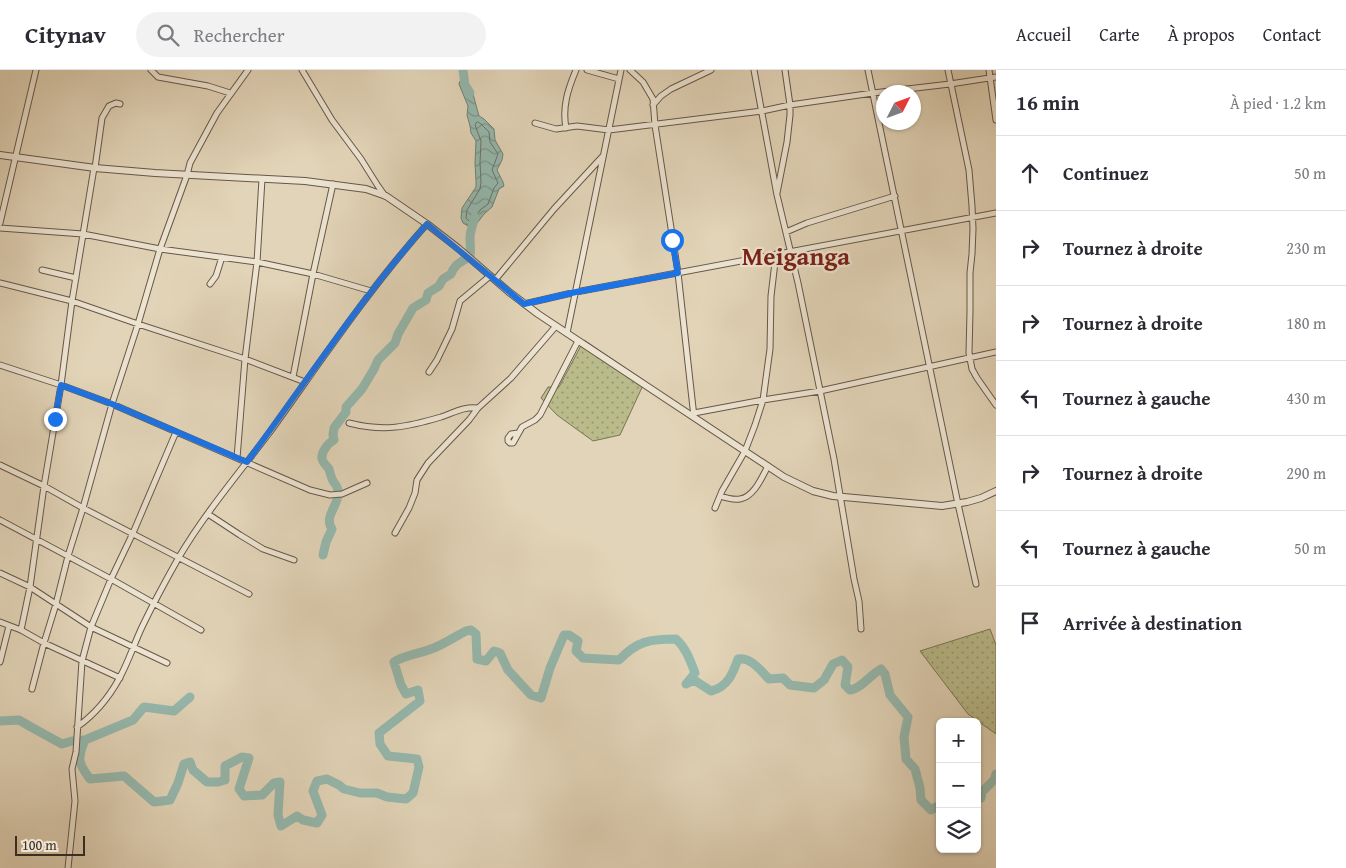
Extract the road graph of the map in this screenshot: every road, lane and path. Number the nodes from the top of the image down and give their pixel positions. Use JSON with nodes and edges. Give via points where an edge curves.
{"nodes":[{"id":1,"x":36,"y":70,"type":"edge"},
{"id":2,"x":151,"y":70,"type":"edge"},
{"id":3,"x":248,"y":70,"type":"edge"},
{"id":4,"x":302,"y":70,"type":"edge"},
{"id":5,"x":576,"y":70,"type":"edge"},
{"id":6,"x":587,"y":70,"type":"edge"},
{"id":7,"x":621,"y":70,"type":"edge"},
{"id":8,"x":630,"y":70,"type":"edge"},
{"id":9,"x":711,"y":70,"type":"edge"},
{"id":10,"x":754,"y":70,"type":"edge"},
{"id":11,"x":785,"y":70,"type":"edge"},
{"id":12,"x":868,"y":70,"type":"edge"},
{"id":13,"x":948,"y":70,"type":"edge"},
{"id":14,"x":989,"y":70,"type":"edge"},
{"id":15,"x":993,"y":77,"type":"edge"},
{"id":16,"x":619,"y":79,"type":"junction"},
{"id":17,"x":950,"y":84,"type":"junction"},
{"id":18,"x":230,"y":93,"type":"junction"},
{"id":19,"x":873,"y":93,"type":"junction"},
{"id":20,"x":120,"y":104,"type":"dead end"},
{"id":21,"x":653,"y":105,"type":"junction"},
{"id":22,"x":790,"y":105,"type":"junction"},
{"id":23,"x":762,"y":111,"type":"junction"},
{"id":24,"x":996,"y":120,"type":"edge"},
{"id":25,"x":535,"y":123,"type":"dead end"},
{"id":26,"x":655,"y":125,"type":"junction"},
{"id":27,"x":566,"y":128,"type":"junction"},
{"id":28,"x":609,"y":130,"type":"junction"},
{"id":29,"x":0,"y":155,"type":"edge"},
{"id":30,"x":603,"y":156,"type":"junction"},
{"id":31,"x":16,"y":157,"type":"junction"},
{"id":32,"x":94,"y":168,"type":"junction"},
{"id":33,"x":187,"y":175,"type":"junction"},
{"id":34,"x":262,"y":179,"type":"junction"},
{"id":35,"x":333,"y":184,"type":"junction"},
{"id":36,"x":777,"y":195,"type":"junction"},
{"id":37,"x":386,"y":196,"type":"junction"},
{"id":38,"x":895,"y":196,"type":"junction"},
{"id":39,"x":996,"y":213,"type":"edge"},
{"id":40,"x":973,"y":217,"type":"junction"},
{"id":41,"x":0,"y":223,"type":"edge"},
{"id":42,"x":427,"y":224,"type":"junction"},
{"id":43,"x":0,"y":228,"type":"edge"},
{"id":44,"x":902,"y":230,"type":"junction"},
{"id":45,"x":786,"y":232,"type":"junction"},
{"id":46,"x":83,"y":234,"type":"junction"},
{"id":47,"x":160,"y":249,"type":"junction"},
{"id":48,"x":790,"y":251,"type":"junction"},
{"id":49,"x":776,"y":254,"type":"junction"},
{"id":50,"x":222,"y":257,"type":"junction"},
{"id":51,"x":256,"y":262,"type":"junction"},
{"id":52,"x":42,"y":270,"type":"dead end"},
{"id":53,"x":678,"y":273,"type":"junction"},
{"id":54,"x":313,"y":274,"type":"junction"},
{"id":55,"x":76,"y":278,"type":"junction"},
{"id":56,"x":493,"y":278,"type":"junction"},
{"id":57,"x":0,"y":283,"type":"edge"},
{"id":58,"x":210,"y":284,"type":"dead end"},
{"id":59,"x":371,"y":291,"type":"junction"},
{"id":60,"x":576,"y":292,"type":"junction"},
{"id":61,"x":72,"y":301,"type":"junction"},
{"id":62,"x":524,"y":304,"type":"junction"},
{"id":63,"x":138,"y":324,"type":"junction"},
{"id":64,"x":556,"y":326,"type":"junction"},
{"id":65,"x":567,"y":333,"type":"junction"},
{"id":66,"x":578,"y":341,"type":"junction"},
{"id":67,"x":996,"y":352,"type":"edge"},
{"id":68,"x":245,"y":359,"type":"junction"},
{"id":69,"x":970,"y":359,"type":"junction"},
{"id":70,"x":0,"y":365,"type":"edge"},
{"id":71,"x":929,"y":367,"type":"junction"},
{"id":72,"x":429,"y":372,"type":"dead end"},
{"id":73,"x":293,"y":377,"type":"junction"},
{"id":74,"x":305,"y":382,"type":"junction"},
{"id":75,"x":61,"y":385,"type":"junction"},
{"id":76,"x":820,"y":391,"type":"junction"},
{"id":77,"x":762,"y":400,"type":"junction"},
{"id":78,"x":112,"y":404,"type":"junction"},
{"id":79,"x":996,"y":406,"type":"edge"},
{"id":80,"x":478,"y":408,"type":"junction"},
{"id":81,"x":694,"y":415,"type":"junction"},
{"id":82,"x":349,"y":423,"type":"dead end"},
{"id":83,"x":176,"y":432,"type":"junction"},
{"id":84,"x":518,"y":433,"type":"dead end"},
{"id":85,"x":745,"y":451,"type":"junction"},
{"id":86,"x":237,"y":458,"type":"junction"},
{"id":87,"x":247,"y":462,"type":"junction"},
{"id":88,"x":0,"y":465,"type":"edge"},
{"id":89,"x":768,"y":466,"type":"junction"},
{"id":90,"x":366,"y":483,"type":"dead end"},
{"id":91,"x":44,"y":486,"type":"junction"},
{"id":92,"x":996,"y":490,"type":"edge"},
{"id":93,"x":720,"y":496,"type":"junction"},
{"id":94,"x":841,"y":497,"type":"junction"},
{"id":95,"x":958,"y":504,"type":"junction"},
{"id":96,"x":83,"y":508,"type":"junction"},
{"id":97,"x":715,"y":508,"type":"dead end"},
{"id":98,"x":208,"y":514,"type":"junction"},
{"id":99,"x":0,"y":520,"type":"edge"},
{"id":100,"x":133,"y":533,"type":"junction"},
{"id":101,"x":395,"y":533,"type":"dead end"},
{"id":102,"x":37,"y":541,"type":"junction"},
{"id":103,"x":68,"y":556,"type":"junction"},
{"id":104,"x":179,"y":557,"type":"junction"},
{"id":105,"x":294,"y":560,"type":"dead end"},
{"id":106,"x":0,"y":573,"type":"edge"},
{"id":107,"x":111,"y":579,"type":"junction"},
{"id":108,"x":976,"y":584,"type":"dead end"},
{"id":109,"x":30,"y":587,"type":"junction"},
{"id":110,"x":249,"y":594,"type":"dead end"},
{"id":111,"x":155,"y":603,"type":"junction"},
{"id":112,"x":56,"y":604,"type":"junction"},
{"id":113,"x":0,"y":622,"type":"edge"},
{"id":114,"x":9,"y":626,"type":"junction"},
{"id":115,"x":91,"y":627,"type":"junction"},
{"id":116,"x":861,"y":629,"type":"dead end"},
{"id":117,"x":21,"y":630,"type":"junction"},
{"id":118,"x":202,"y":630,"type":"dead end"},
{"id":119,"x":44,"y":643,"type":"junction"},
{"id":120,"x":132,"y":648,"type":"junction"},
{"id":121,"x":82,"y":661,"type":"junction"},
{"id":122,"x":0,"y":662,"type":"edge"},
{"id":123,"x":167,"y":663,"type":"dead end"},
{"id":124,"x":120,"y":678,"type":"junction"},
{"id":125,"x":32,"y":689,"type":"dead end"},
{"id":126,"x":77,"y":728,"type":"junction"},
{"id":127,"x":68,"y":868,"type":"edge"}],
"edges":[{"from":1,"to":31,"type":"street"},
{"from":2,"to":18,"type":"street","via":[[158,77]]},
{"from":3,"to":18,"type":"street"},
{"from":4,"to":37,"type":"street","via":[[332,120]]},
{"from":5,"to":27,"type":"street","via":[[566,95]]},
{"from":6,"to":16,"type":"street"},
{"from":7,"to":16,"type":"street"},
{"from":8,"to":21,"type":"street","via":[[643,82]]},
{"from":9,"to":21,"type":"street","via":[[671,89]]},
{"from":10,"to":23,"type":"street"},
{"from":11,"to":22,"type":"street"},
{"from":12,"to":19,"type":"street"},
{"from":13,"to":17,"type":"street"},
{"from":14,"to":15,"type":"street"},
{"from":15,"to":17,"type":"street"},
{"from":15,"to":24,"type":"street"},
{"from":16,"to":28,"type":"street"},
{"from":17,"to":19,"type":"street"},
{"from":17,"to":40,"type":"street","via":[[969,170]]},
{"from":18,"to":33,"type":"street","via":[[190,163]]},
{"from":19,"to":22,"type":"street"},
{"from":19,"to":38,"type":"street"},
{"from":20,"to":32,"type":"street","via":[[109,106],[102,118]]},
{"from":21,"to":26,"type":"street"},
{"from":22,"to":23,"type":"street"},
{"from":22,"to":36,"type":"street"},
{"from":23,"to":26,"type":"street"},
{"from":23,"to":36,"type":"street"},
{"from":25,"to":27,"type":"street"},
{"from":26,"to":28,"type":"street"},
{"from":26,"to":53,"type":"street"},
{"from":27,"to":28,"type":"street","via":[[577,126]]},
{"from":28,"to":30,"type":"street"},
{"from":29,"to":31,"type":"street"},
{"from":30,"to":56,"type":"street"},
{"from":30,"to":60,"type":"street"},
{"from":31,"to":32,"type":"street"},
{"from":31,"to":41,"type":"street"},
{"from":32,"to":33,"type":"street"},
{"from":32,"to":46,"type":"street"},
{"from":33,"to":34,"type":"street"},
{"from":33,"to":47,"type":"street"},
{"from":34,"to":35,"type":"street"},
{"from":34,"to":51,"type":"street"},
{"from":35,"to":37,"type":"street"},
{"from":35,"to":54,"type":"street"},
{"from":36,"to":45,"type":"street"},
{"from":37,"to":42,"type":"street"},
{"from":38,"to":44,"type":"street"},
{"from":38,"to":45,"type":"street"},
{"from":39,"to":40,"type":"street"},
{"from":40,"to":44,"type":"street"},
{"from":40,"to":69,"type":"street"},
{"from":42,"to":56,"type":"street"},
{"from":42,"to":59,"type":"street"},
{"from":43,"to":46,"type":"street"},
{"from":44,"to":48,"type":"street"},
{"from":44,"to":71,"type":"street"},
{"from":45,"to":48,"type":"street"},
{"from":46,"to":47,"type":"street"},
{"from":46,"to":55,"type":"street"},
{"from":47,"to":50,"type":"street"},
{"from":47,"to":63,"type":"street"},
{"from":48,"to":49,"type":"street"},
{"from":48,"to":76,"type":"street"},
{"from":49,"to":53,"type":"street"},
{"from":49,"to":77,"type":"street","via":[[770,296],[770,349]]},
{"from":50,"to":51,"type":"street"},
{"from":50,"to":58,"type":"street"},
{"from":51,"to":54,"type":"street"},
{"from":51,"to":68,"type":"street"},
{"from":52,"to":55,"type":"street"},
{"from":53,"to":60,"type":"street"},
{"from":53,"to":81,"type":"street"},
{"from":54,"to":59,"type":"street"},
{"from":54,"to":73,"type":"street"},
{"from":55,"to":61,"type":"street"},
{"from":56,"to":62,"type":"street"},
{"from":56,"to":72,"type":"street","via":[[460,301],[452,329]]},
{"from":57,"to":61,"type":"street"},
{"from":59,"to":74,"type":"street"},
{"from":60,"to":62,"type":"street"},
{"from":60,"to":65,"type":"street"},
{"from":61,"to":63,"type":"street"},
{"from":61,"to":75,"type":"street"},
{"from":62,"to":64,"type":"street"},
{"from":63,"to":68,"type":"street"},
{"from":63,"to":78,"type":"street"},
{"from":64,"to":65,"type":"street"},
{"from":64,"to":80,"type":"street","via":[[511,378]]},
{"from":65,"to":66,"type":"street"},
{"from":66,"to":81,"type":"street"},
{"from":66,"to":84,"type":"street","via":[[540,415]]},
{"from":67,"to":69,"type":"street"},
{"from":68,"to":73,"type":"street"},
{"from":68,"to":86,"type":"street"},
{"from":69,"to":71,"type":"street"},
{"from":69,"to":79,"type":"street","via":[[972,369]]},
{"from":70,"to":75,"type":"street"},
{"from":71,"to":76,"type":"street"},
{"from":71,"to":95,"type":"street"},
{"from":73,"to":74,"type":"street"},
{"from":74,"to":87,"type":"street"},
{"from":75,"to":78,"type":"street"},
{"from":75,"to":91,"type":"street"},
{"from":76,"to":77,"type":"street"},
{"from":76,"to":94,"type":"street"},
{"from":77,"to":81,"type":"street"},
{"from":77,"to":85,"type":"street"},
{"from":78,"to":83,"type":"street"},
{"from":78,"to":96,"type":"street"},
{"from":80,"to":82,"type":"street","via":[[467,408],[396,428]]},
{"from":80,"to":101,"type":"street","via":[[419,476],[409,508]]},
{"from":81,"to":85,"type":"street"},
{"from":83,"to":86,"type":"street"},
{"from":83,"to":100,"type":"street"},
{"from":85,"to":89,"type":"street"},
{"from":85,"to":93,"type":"street"},
{"from":86,"to":87,"type":"street"},
{"from":87,"to":90,"type":"street","via":[[310,490],[330,495],[346,493]]},
{"from":87,"to":98,"type":"street"},
{"from":88,"to":91,"type":"street"},
{"from":89,"to":93,"type":"street","via":[[748,496],[739,499]]},
{"from":89,"to":94,"type":"street","via":[[813,491]]},
{"from":91,"to":96,"type":"street"},
{"from":91,"to":102,"type":"street"},
{"from":92,"to":95,"type":"street"},
{"from":93,"to":97,"type":"street"},
{"from":94,"to":95,"type":"street","via":[[931,505]]},
{"from":94,"to":116,"type":"street"},
{"from":95,"to":108,"type":"street"},
{"from":96,"to":100,"type":"street"},
{"from":96,"to":103,"type":"street"},
{"from":98,"to":104,"type":"street"},
{"from":98,"to":105,"type":"street","via":[[257,546]]},
{"from":99,"to":102,"type":"street"},
{"from":100,"to":104,"type":"street"},
{"from":100,"to":107,"type":"street"},
{"from":102,"to":103,"type":"street"},
{"from":102,"to":109,"type":"street"},
{"from":103,"to":107,"type":"street"},
{"from":103,"to":112,"type":"street"},
{"from":104,"to":110,"type":"street"},
{"from":104,"to":111,"type":"street"},
{"from":106,"to":109,"type":"street"},
{"from":107,"to":111,"type":"street"},
{"from":107,"to":115,"type":"street"},
{"from":109,"to":112,"type":"street"},
{"from":109,"to":117,"type":"street"},
{"from":111,"to":118,"type":"street"},
{"from":111,"to":120,"type":"street"},
{"from":112,"to":115,"type":"street"},
{"from":112,"to":119,"type":"street"},
{"from":113,"to":114,"type":"street"},
{"from":114,"to":117,"type":"street"},
{"from":114,"to":122,"type":"street"},
{"from":115,"to":120,"type":"street"},
{"from":115,"to":121,"type":"street"},
{"from":117,"to":119,"type":"street"},
{"from":119,"to":121,"type":"street"},
{"from":119,"to":125,"type":"street"},
{"from":120,"to":123,"type":"street"},
{"from":120,"to":124,"type":"street"},
{"from":121,"to":124,"type":"street"},
{"from":121,"to":126,"type":"street"},
{"from":124,"to":126,"type":"street","via":[[96,710]]},
{"from":126,"to":127,"type":"street","via":[[72,770],[75,801]]}]}
